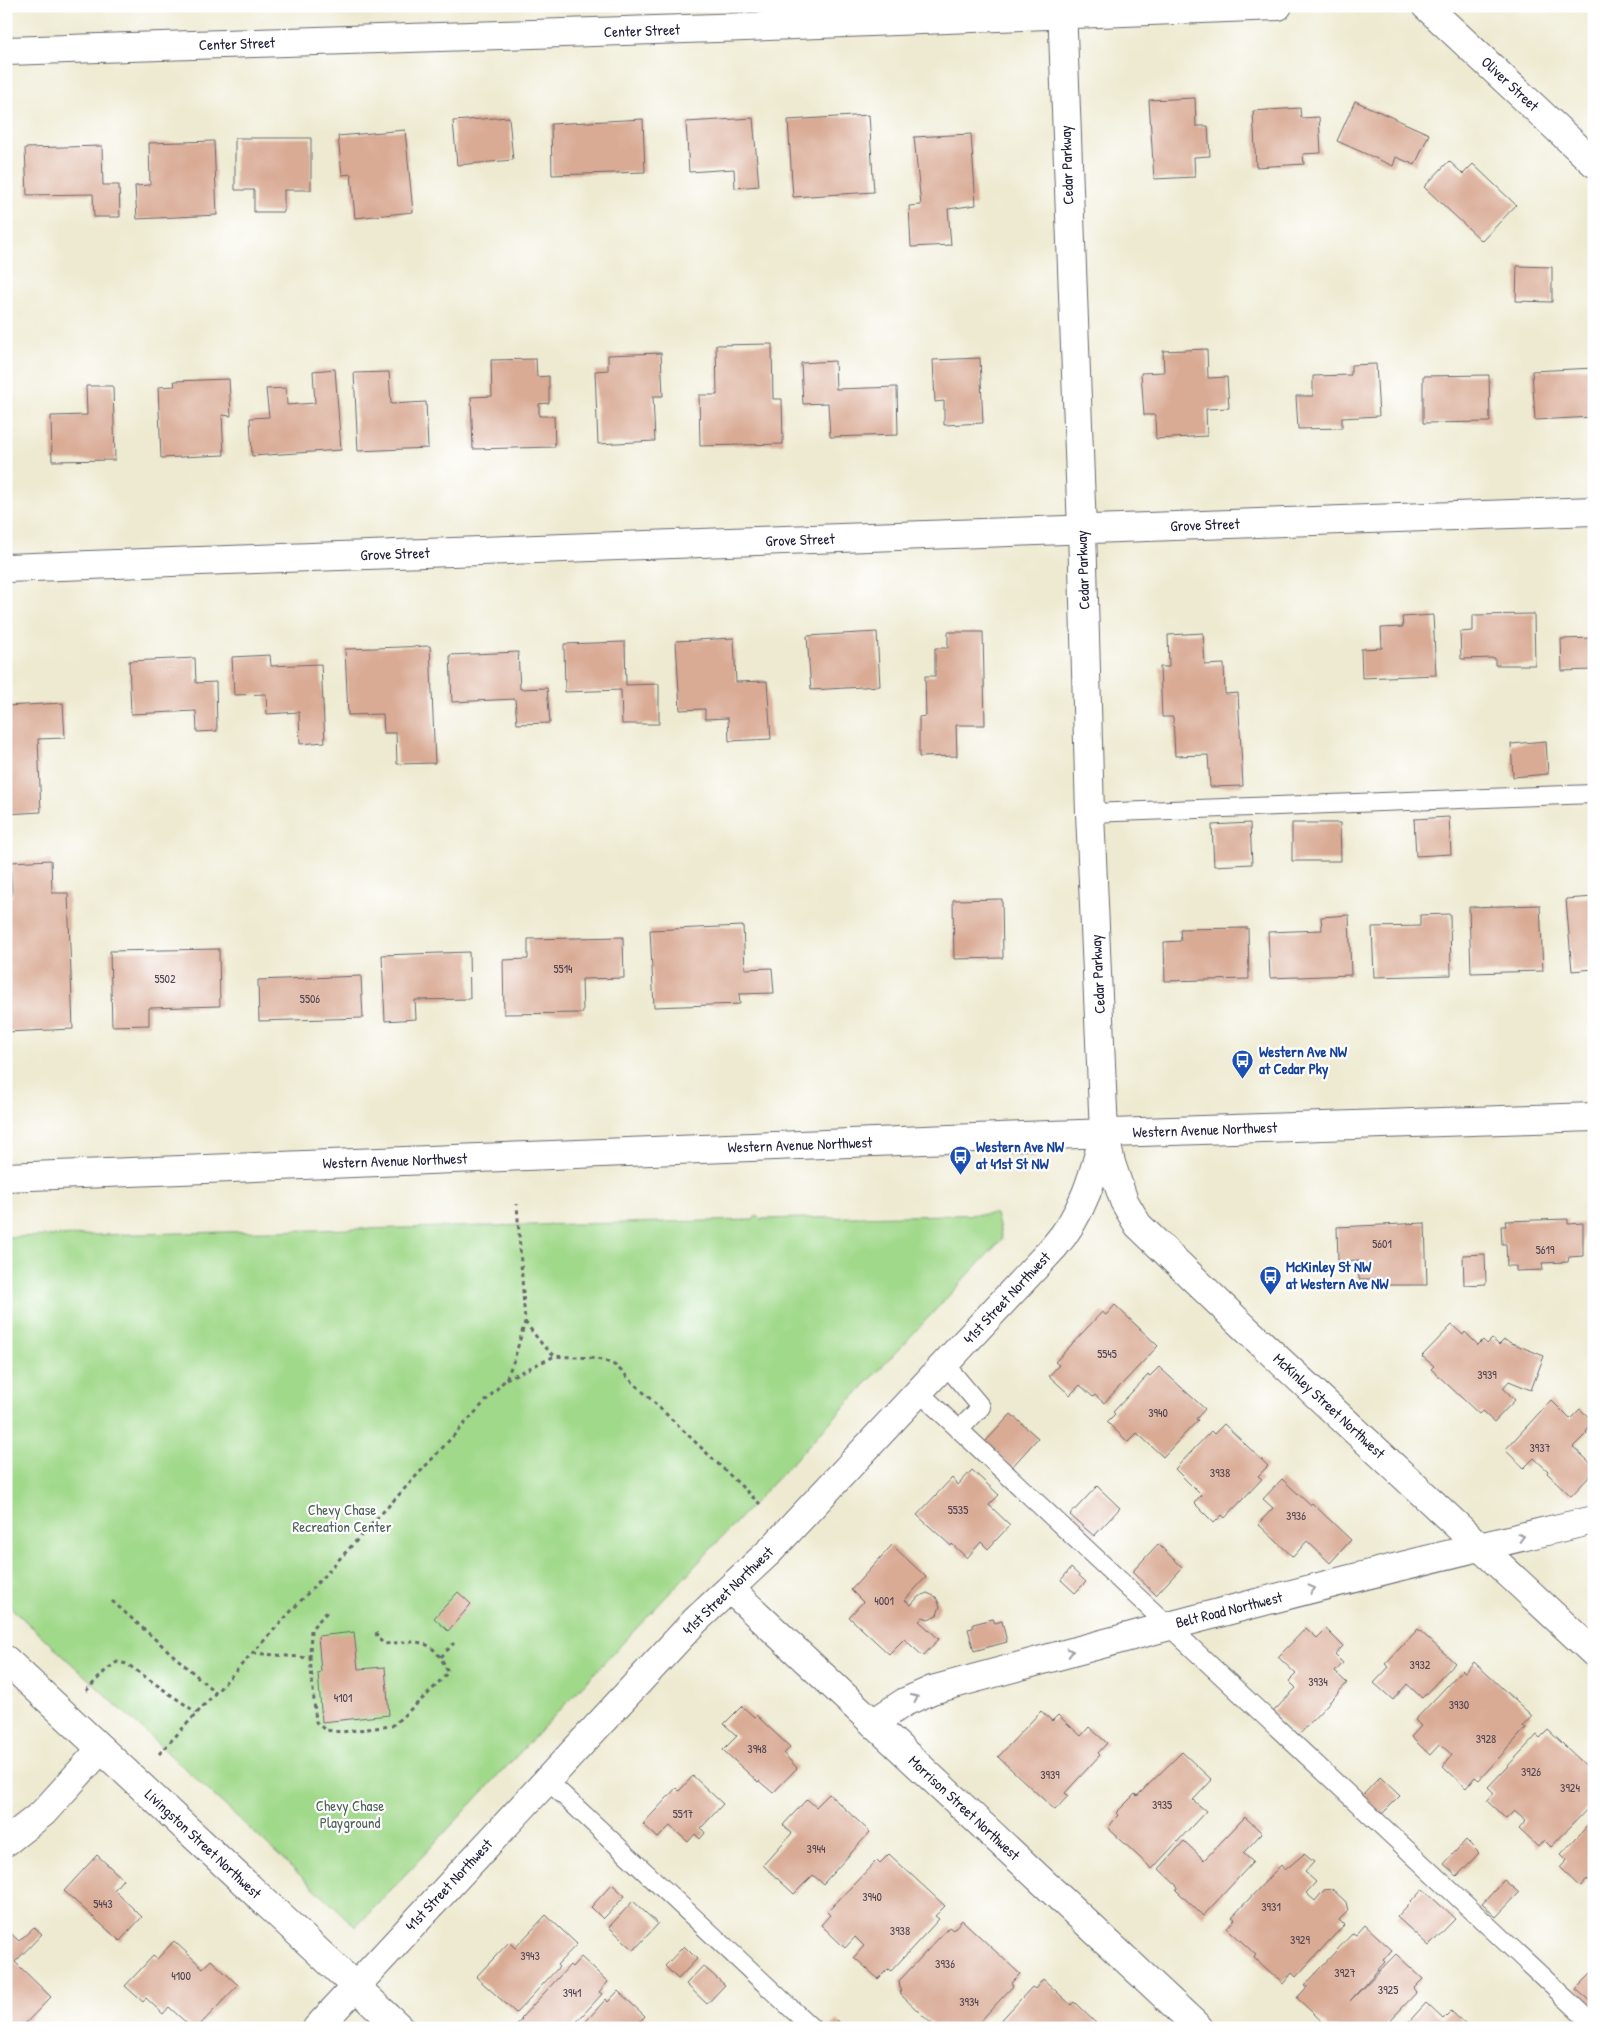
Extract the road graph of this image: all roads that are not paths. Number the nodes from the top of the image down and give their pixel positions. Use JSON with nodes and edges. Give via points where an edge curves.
{"nodes":[{"id":1,"x":1278,"y":6,"type":"edge"},
{"id":2,"x":1426,"y":6,"type":"edge"},
{"id":3,"x":1062,"y":10,"type":"edge"},
{"id":4,"x":6,"y":51,"type":"edge"},
{"id":5,"x":1594,"y":163,"type":"edge"},
{"id":6,"x":1594,"y":511,"type":"edge"},
{"id":7,"x":1082,"y":530,"type":"junction"},
{"id":8,"x":6,"y":568,"type":"edge"},
{"id":9,"x":1594,"y":794,"type":"edge"},
{"id":10,"x":1090,"y":813,"type":"junction"},
{"id":11,"x":1594,"y":1117,"type":"edge"},
{"id":12,"x":1104,"y":1133,"type":"junction"},
{"id":13,"x":6,"y":1177,"type":"edge"},
{"id":14,"x":945,"y":1364,"type":"junction"},
{"id":15,"x":919,"y":1392,"type":"junction"},
{"id":16,"x":959,"y":1430,"type":"junction"},
{"id":17,"x":1594,"y":1520,"type":"edge"},
{"id":18,"x":1479,"y":1546,"type":"junction"},
{"id":19,"x":730,"y":1589,"type":"junction"},
{"id":20,"x":1167,"y":1626,"type":"junction"},
{"id":21,"x":1594,"y":1653,"type":"edge"},
{"id":22,"x":6,"y":1660,"type":"edge"},
{"id":23,"x":873,"y":1723,"type":"junction"},
{"id":24,"x":102,"y":1750,"type":"junction"},
{"id":25,"x":547,"y":1780,"type":"junction"},
{"id":26,"x":6,"y":1842,"type":"edge"},
{"id":27,"x":355,"y":1987,"type":"junction"},
{"id":28,"x":1594,"y":2025,"type":"edge"},
{"id":29,"x":317,"y":2028,"type":"edge"},
{"id":30,"x":400,"y":2028,"type":"edge"},
{"id":31,"x":812,"y":2028,"type":"edge"},
{"id":32,"x":1199,"y":2028,"type":"edge"}],
"edges":[{"from":1,"to":3,"type":"street","name":"Center Street"},
{"from":2,"to":5,"type":"street","name":"Oliver Street"},
{"from":3,"to":4,"type":"street","name":"Center Street","via":[[736,28]]},
{"from":3,"to":7,"type":"street","name":"Cedar Parkway"},
{"from":6,"to":7,"type":"street","name":"Grove Street"},
{"from":7,"to":8,"type":"street","name":"Grove Street"},
{"from":7,"to":10,"type":"street","name":"Cedar Parkway"},
{"from":9,"to":10,"type":"lane"},
{"from":10,"to":12,"type":"street","name":"Cedar Parkway"},
{"from":11,"to":12,"type":"street","name":"Western Avenue Northwest"},
{"from":12,"to":13,"type":"street","name":"Western Avenue Northwest"},
{"from":12,"to":14,"type":"street","name":"41st Street Northwest","via":[[1091,1183],[1069,1228]]},
{"from":12,"to":18,"type":"street","name":"McKinley Street Northwest","via":[[1124,1200],[1138,1225]]},
{"from":14,"to":15,"type":"street","name":"41st Street Northwest"},
{"from":14,"to":16,"type":"lane","via":[[981,1407]]},
{"from":15,"to":16,"type":"lane"},
{"from":15,"to":19,"type":"street","name":"41st Street Northwest","via":[[770,1551]]},
{"from":16,"to":20,"type":"lane"},
{"from":18,"to":17,"type":"street","name":"Belt Road Northwest","one_way":true},
{"from":20,"to":18,"type":"street","name":"Belt Road Northwest","one_way":true},
{"from":18,"to":21,"type":"street","name":"McKinley Street Northwest"},
{"from":19,"to":23,"type":"street","name":"Morrison Street Northwest"},
{"from":19,"to":25,"type":"street","name":"41st Street Northwest","via":[[695,1621]]},
{"from":23,"to":20,"type":"street","name":"Belt Road Northwest","one_way":true,"via":[[905,1702],[932,1690]]},
{"from":20,"to":28,"type":"lane"},
{"from":22,"to":24,"type":"street","name":"Livingston Street Northwest"},
{"from":23,"to":32,"type":"street","name":"Morrison Street Northwest"},
{"from":24,"to":26,"type":"street","via":[[42,1813]]},
{"from":24,"to":27,"type":"street","name":"Livingston Street Northwest"},
{"from":25,"to":27,"type":"street","name":"41st Street Northwest"},
{"from":25,"to":31,"type":"lane"},
{"from":27,"to":29,"type":"street","name":"41st Street Northwest"},
{"from":27,"to":30,"type":"street","name":"Livingston Street Northwest"}]}
